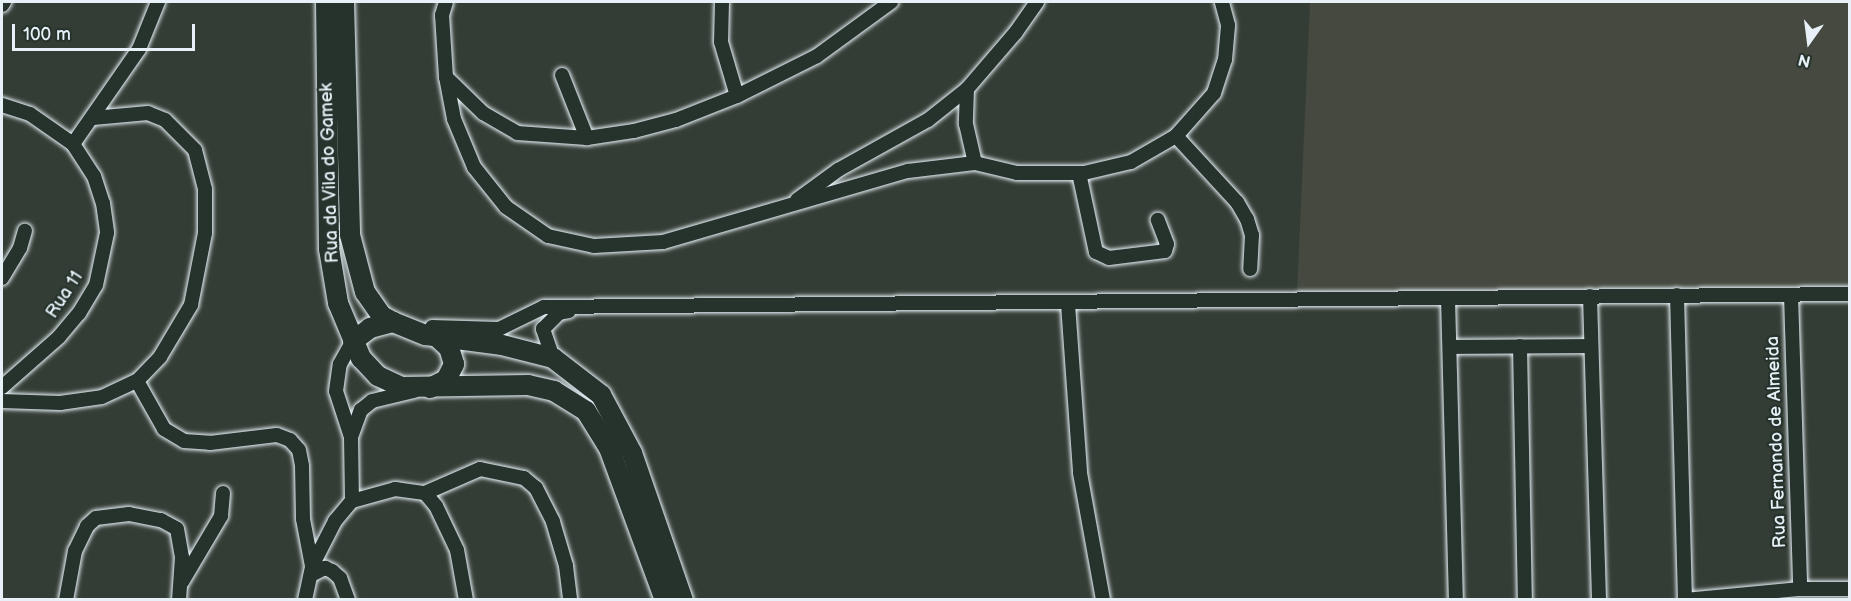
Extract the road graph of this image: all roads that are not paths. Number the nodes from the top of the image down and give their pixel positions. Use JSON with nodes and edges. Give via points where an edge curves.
{"nodes":[{"id":1,"x":158,"y":2,"type":"edge"},
{"id":2,"x":326,"y":2,"type":"edge"},
{"id":3,"x":344,"y":2,"type":"edge"},
{"id":4,"x":446,"y":2,"type":"edge"},
{"id":5,"x":722,"y":2,"type":"edge"},
{"id":6,"x":891,"y":2,"type":"edge"},
{"id":7,"x":1037,"y":2,"type":"edge"},
{"id":8,"x":1222,"y":2,"type":"edge"},
{"id":9,"x":562,"y":75,"type":"dead end"},
{"id":10,"x":446,"y":77,"type":"junction"},
{"id":11,"x":967,"y":89,"type":"junction"},
{"id":12,"x":737,"y":96,"type":"junction"},
{"id":13,"x":2,"y":105,"type":"edge"},
{"id":14,"x":93,"y":118,"type":"junction"},
{"id":15,"x":1176,"y":136,"type":"junction"},
{"id":16,"x":587,"y":138,"type":"junction"},
{"id":17,"x":73,"y":144,"type":"junction"},
{"id":18,"x":975,"y":163,"type":"junction"},
{"id":19,"x":1079,"y":173,"type":"junction"},
{"id":20,"x":795,"y":201,"type":"junction"},
{"id":21,"x":1158,"y":220,"type":"dead end"},
{"id":22,"x":25,"y":231,"type":"dead end"},
{"id":23,"x":1250,"y":269,"type":"dead end"},
{"id":24,"x":2,"y":278,"type":"edge"},
{"id":25,"x":1850,"y":294,"type":"edge"},
{"id":26,"x":1677,"y":295,"type":"junction"},
{"id":27,"x":1791,"y":295,"type":"junction"},
{"id":28,"x":1590,"y":296,"type":"junction"},
{"id":29,"x":1448,"y":298,"type":"junction"},
{"id":30,"x":1068,"y":304,"type":"junction"},
{"id":31,"x":576,"y":309,"type":"junction"},
{"id":32,"x":393,"y":322,"type":"junction"},
{"id":33,"x":437,"y":337,"type":"junction"},
{"id":34,"x":353,"y":341,"type":"junction"},
{"id":35,"x":1520,"y":346,"type":"junction"},
{"id":36,"x":1589,"y":346,"type":"junction"},
{"id":37,"x":1450,"y":347,"type":"junction"},
{"id":38,"x":553,"y":358,"type":"junction"},
{"id":39,"x":137,"y":381,"type":"junction"},
{"id":40,"x":2,"y":387,"type":"edge"},
{"id":41,"x":430,"y":388,"type":"junction"},
{"id":42,"x":2,"y":401,"type":"edge"},
{"id":43,"x":351,"y":437,"type":"junction"},
{"id":44,"x":223,"y":493,"type":"dead end"},
{"id":45,"x":425,"y":493,"type":"junction"},
{"id":46,"x":352,"y":501,"type":"junction"},
{"id":47,"x":311,"y":570,"type":"junction"},
{"id":48,"x":180,"y":585,"type":"junction"},
{"id":49,"x":1800,"y":589,"type":"junction"},
{"id":50,"x":1850,"y":589,"type":"edge"},
{"id":51,"x":1685,"y":599,"type":"edge"},
{"id":52,"x":66,"y":600,"type":"edge"},
{"id":53,"x":179,"y":600,"type":"edge"},
{"id":54,"x":305,"y":600,"type":"edge"},
{"id":55,"x":348,"y":600,"type":"edge"},
{"id":56,"x":466,"y":600,"type":"edge"},
{"id":57,"x":570,"y":600,"type":"edge"},
{"id":58,"x":665,"y":600,"type":"edge"},
{"id":59,"x":683,"y":600,"type":"edge"},
{"id":60,"x":1103,"y":600,"type":"edge"},
{"id":61,"x":1456,"y":600,"type":"edge"},
{"id":62,"x":1526,"y":600,"type":"edge"},
{"id":63,"x":1599,"y":600,"type":"edge"}],
"edges":[{"from":1,"to":14,"type":"street","via":[[139,48]]},
{"from":2,"to":34,"type":"main road","name":"Rua da Vila do Gamek","via":[[329,249],[338,303]]},
{"from":3,"to":32,"type":"main road","name":"Rua da Vila do Gamek","via":[[350,235],[365,292],[382,316]]},
{"from":4,"to":10,"type":"street","via":[[442,15]]},
{"from":5,"to":12,"type":"street","via":[[721,42]]},
{"from":6,"to":12,"type":"street","via":[[816,56]]},
{"from":7,"to":11,"type":"street"},
{"from":8,"to":15,"type":"street","via":[[1228,25],[1226,60],[1214,93]]},
{"from":9,"to":16,"type":"street"},
{"from":10,"to":16,"type":"street","via":[[483,112],[517,133]]},
{"from":10,"to":20,"type":"street","via":[[454,119],[474,167],[506,207],[548,236],[594,246],[663,242]]},
{"from":11,"to":18,"type":"street","via":[[966,124]]},
{"from":11,"to":20,"type":"street","via":[[928,120],[830,175]]},
{"from":12,"to":16,"type":"street","via":[[676,120]]},
{"from":13,"to":17,"type":"street","name":"Rua 11","via":[[30,114]]},
{"from":14,"to":17,"type":"street"},
{"from":14,"to":39,"type":"street","via":[[148,113],[165,120],[195,150],[205,189],[202,266],[191,305],[160,357]]},
{"from":15,"to":19,"type":"street","via":[[1131,162]]},
{"from":15,"to":23,"type":"street","via":[[1237,202],[1247,219],[1252,235]]},
{"from":17,"to":40,"type":"street","name":"Rua 11","via":[[94,176],[103,203],[107,233],[104,260],[96,285],[79,313],[59,337]]},
{"from":18,"to":19,"type":"street","via":[[1017,173]]},
{"from":18,"to":20,"type":"street","via":[[908,171]]},
{"from":19,"to":21,"type":"street","via":[[1096,252],[1109,258],[1165,251],[1167,244]]},
{"from":22,"to":24,"type":"street"},
{"from":25,"to":27,"type":"street"},
{"from":26,"to":27,"type":"street"},
{"from":26,"to":28,"type":"street"},
{"from":26,"to":51,"type":"street"},
{"from":27,"to":49,"type":"street","name":"Rua Fernando de Almeida"},
{"from":28,"to":29,"type":"street"},
{"from":28,"to":36,"type":"street"},
{"from":29,"to":30,"type":"street"},
{"from":29,"to":37,"type":"street"},
{"from":30,"to":31,"type":"street"},
{"from":30,"to":60,"type":"street","via":[[1080,473]]},
{"from":31,"to":32,"type":"street","via":[[544,307],[499,329]]},
{"from":31,"to":38,"type":"street","via":[[559,313],[543,329]]},
{"from":32,"to":33,"type":"main road","name":"Rua da Vila do Gamek"},
{"from":32,"to":34,"type":"main road","via":[[370,328]]},
{"from":33,"to":38,"type":"main road","name":"Rua da Vila do Gamek","via":[[502,345]]},
{"from":33,"to":41,"type":"main road","via":[[449,348],[454,364],[446,380]]},
{"from":34,"to":41,"type":"main road","name":"Rua da Vila do Gamek","via":[[368,368],[378,376],[402,387]]},
{"from":34,"to":43,"type":"street","via":[[340,364],[336,391]]},
{"from":35,"to":36,"type":"street"},
{"from":35,"to":37,"type":"street"},
{"from":35,"to":62,"type":"street"},
{"from":36,"to":63,"type":"street"},
{"from":37,"to":61,"type":"street"},
{"from":38,"to":59,"type":"main road","name":"Rua da Vila do Gamek","via":[[601,395],[616,419]]},
{"from":39,"to":42,"type":"street","via":[[102,397],[60,403]]},
{"from":39,"to":47,"type":"street","via":[[164,429],[184,441],[210,443],[277,435],[290,440],[299,450],[302,466],[303,519]]},
{"from":41,"to":43,"type":"street","via":[[366,404]]},
{"from":41,"to":58,"type":"main road","name":"Rua da Vila do Gamek","via":[[528,385],[554,391],[586,411],[609,448]]},
{"from":43,"to":46,"type":"street"},
{"from":44,"to":48,"type":"street","via":[[221,516],[214,531]]},
{"from":45,"to":46,"type":"street","via":[[395,489]]},
{"from":45,"to":56,"type":"street","via":[[436,506],[457,550]]},
{"from":45,"to":57,"type":"street","via":[[480,469],[524,478],[536,488],[553,522],[566,566]]},
{"from":46,"to":47,"type":"street","via":[[335,521]]},
{"from":47,"to":54,"type":"street"},
{"from":47,"to":55,"type":"street","via":[[332,571],[344,585]]},
{"from":48,"to":52,"type":"street","via":[[182,557],[177,529],[161,520],[109,515],[96,518],[79,537]]},
{"from":48,"to":53,"type":"street"},
{"from":49,"to":50,"type":"street"},
{"from":49,"to":51,"type":"street"}]}
